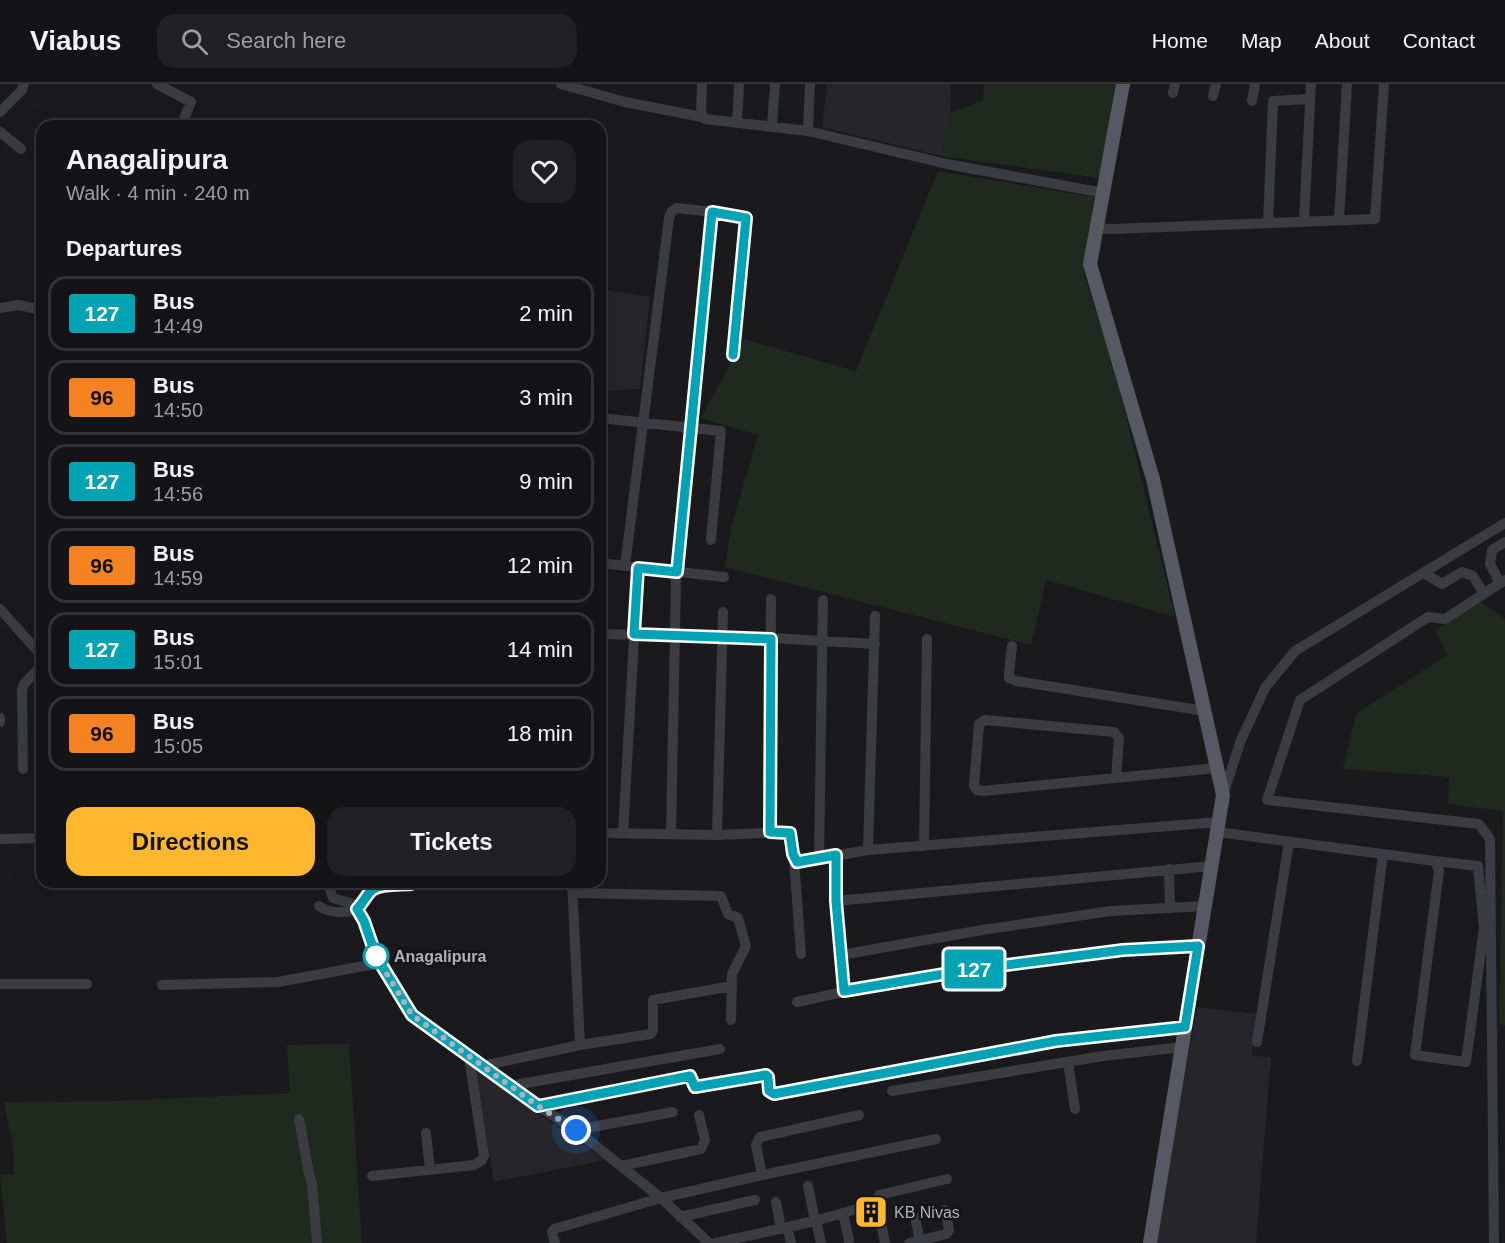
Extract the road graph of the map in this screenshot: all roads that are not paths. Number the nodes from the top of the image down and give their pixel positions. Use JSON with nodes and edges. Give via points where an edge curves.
{"nodes":[{"id":1,"x":24,"y":84,"type":"edge"},
{"id":2,"x":157,"y":84,"type":"edge"},
{"id":3,"x":561,"y":84,"type":"edge"},
{"id":4,"x":702,"y":84,"type":"edge"},
{"id":5,"x":739,"y":84,"type":"edge"},
{"id":6,"x":775,"y":84,"type":"edge"},
{"id":7,"x":810,"y":84,"type":"edge"},
{"id":8,"x":1123,"y":84,"type":"edge"},
{"id":9,"x":1216,"y":84,"type":"edge"},
{"id":10,"x":1255,"y":84,"type":"edge"},
{"id":11,"x":1311,"y":84,"type":"edge"},
{"id":12,"x":1347,"y":84,"type":"edge"},
{"id":13,"x":1384,"y":84,"type":"edge"},
{"id":14,"x":1213,"y":96,"type":"dead end"},
{"id":15,"x":1310,"y":99,"type":"junction"},
{"id":16,"x":1252,"y":101,"type":"dead end"},
{"id":17,"x":0,"y":112,"type":"edge"},
{"id":18,"x":702,"y":117,"type":"junction"},
{"id":19,"x":184,"y":120,"type":"edge"},
{"id":20,"x":737,"y":123,"type":"junction"},
{"id":21,"x":772,"y":126,"type":"junction"},
{"id":22,"x":808,"y":131,"type":"junction"},
{"id":23,"x":0,"y":132,"type":"edge"},
{"id":24,"x":21,"y":150,"type":"dead end"},
{"id":25,"x":1104,"y":193,"type":"junction"},
{"id":26,"x":712,"y":212,"type":"junction"},
{"id":27,"x":1339,"y":220,"type":"junction"},
{"id":28,"x":1304,"y":221,"type":"junction"},
{"id":29,"x":1268,"y":223,"type":"junction"},
{"id":30,"x":1097,"y":228,"type":"junction"},
{"id":31,"x":0,"y":308,"type":"edge"},
{"id":32,"x":36,"y":309,"type":"edge"},
{"id":33,"x":733,"y":355,"type":"dead end"},
{"id":34,"x":606,"y":419,"type":"edge"},
{"id":35,"x":644,"y":424,"type":"junction"},
{"id":36,"x":691,"y":429,"type":"junction"},
{"id":37,"x":1505,"y":523,"type":"edge"},
{"id":38,"x":711,"y":540,"type":"dead end"},
{"id":39,"x":1505,"y":542,"type":"edge"},
{"id":40,"x":606,"y":564,"type":"edge"},
{"id":41,"x":625,"y":566,"type":"junction"},
{"id":42,"x":638,"y":568,"type":"junction"},
{"id":43,"x":1424,"y":573,"type":"junction"},
{"id":44,"x":676,"y":575,"type":"junction"},
{"id":45,"x":724,"y":577,"type":"dead end"},
{"id":46,"x":1503,"y":581,"type":"edge"},
{"id":47,"x":1484,"y":594,"type":"junction"},
{"id":48,"x":771,"y":599,"type":"dead end"},
{"id":49,"x":824,"y":600,"type":"dead end"},
{"id":50,"x":0,"y":609,"type":"edge"},
{"id":51,"x":723,"y":612,"type":"dead end"},
{"id":52,"x":875,"y":616,"type":"dead end"},
{"id":53,"x":606,"y":634,"type":"edge"},
{"id":54,"x":634,"y":634,"type":"junction"},
{"id":55,"x":674,"y":636,"type":"junction"},
{"id":56,"x":724,"y":637,"type":"junction"},
{"id":57,"x":771,"y":639,"type":"junction"},
{"id":58,"x":927,"y":639,"type":"dead end"},
{"id":59,"x":823,"y":641,"type":"junction"},
{"id":60,"x":875,"y":644,"type":"junction"},
{"id":61,"x":1012,"y":646,"type":"dead end"},
{"id":62,"x":36,"y":649,"type":"edge"},
{"id":63,"x":36,"y":671,"type":"edge"},
{"id":64,"x":1204,"y":711,"type":"junction"},
{"id":65,"x":1217,"y":768,"type":"junction"},
{"id":66,"x":23,"y":769,"type":"dead end"},
{"id":67,"x":1116,"y":778,"type":"junction"},
{"id":68,"x":1223,"y":795,"type":"junction"},
{"id":69,"x":1219,"y":827,"type":"junction"},
{"id":70,"x":770,"y":832,"type":"junction"},
{"id":71,"x":606,"y":833,"type":"edge"},
{"id":72,"x":623,"y":833,"type":"junction"},
{"id":73,"x":671,"y":834,"type":"junction"},
{"id":74,"x":717,"y":835,"type":"junction"},
{"id":75,"x":0,"y":838,"type":"edge"},
{"id":76,"x":36,"y":838,"type":"edge"},
{"id":77,"x":1289,"y":842,"type":"junction"},
{"id":78,"x":924,"y":846,"type":"junction"},
{"id":79,"x":868,"y":850,"type":"junction"},
{"id":80,"x":1383,"y":854,"type":"junction"},
{"id":81,"x":836,"y":855,"type":"junction"},
{"id":82,"x":819,"y":858,"type":"junction"},
{"id":83,"x":794,"y":859,"type":"junction"},
{"id":84,"x":1435,"y":861,"type":"junction"},
{"id":85,"x":1212,"y":866,"type":"junction"},
{"id":86,"x":1169,"y":869,"type":"junction"},
{"id":87,"x":329,"y":888,"type":"edge"},
{"id":88,"x":376,"y":888,"type":"edge"},
{"id":89,"x":573,"y":888,"type":"edge"},
{"id":90,"x":574,"y":894,"type":"junction"},
{"id":91,"x":836,"y":901,"type":"junction"},
{"id":92,"x":319,"y":906,"type":"dead end"},
{"id":93,"x":1205,"y":906,"type":"junction"},
{"id":94,"x":1170,"y":908,"type":"junction"},
{"id":95,"x":357,"y":909,"type":"junction"},
{"id":96,"x":1198,"y":946,"type":"junction"},
{"id":97,"x":801,"y":954,"type":"dead end"},
{"id":98,"x":841,"y":955,"type":"junction"},
{"id":99,"x":380,"y":963,"type":"junction"},
{"id":100,"x":0,"y":984,"type":"edge"},
{"id":101,"x":87,"y":984,"type":"dead end"},
{"id":102,"x":162,"y":986,"type":"dead end"},
{"id":103,"x":732,"y":986,"type":"junction"},
{"id":104,"x":844,"y":991,"type":"junction"},
{"id":105,"x":797,"y":1002,"type":"dead end"},
{"id":106,"x":731,"y":1020,"type":"dead end"},
{"id":107,"x":1185,"y":1027,"type":"junction"},
{"id":108,"x":1257,"y":1042,"type":"dead end"},
{"id":109,"x":580,"y":1045,"type":"junction"},
{"id":110,"x":1182,"y":1047,"type":"junction"},
{"id":111,"x":720,"y":1049,"type":"dead end"},
{"id":112,"x":469,"y":1057,"type":"junction"},
{"id":113,"x":1357,"y":1061,"type":"dead end"},
{"id":114,"x":1068,"y":1062,"type":"junction"},
{"id":115,"x":482,"y":1066,"type":"junction"},
{"id":116,"x":509,"y":1086,"type":"junction"},
{"id":117,"x":892,"y":1091,"type":"dead end"},
{"id":118,"x":538,"y":1106,"type":"junction"},
{"id":119,"x":1075,"y":1109,"type":"dead end"},
{"id":120,"x":673,"y":1112,"type":"dead end"},
{"id":121,"x":699,"y":1115,"type":"dead end"},
{"id":122,"x":859,"y":1115,"type":"dead end"},
{"id":123,"x":299,"y":1119,"type":"dead end"},
{"id":124,"x":576,"y":1130,"type":"junction"},
{"id":125,"x":426,"y":1133,"type":"dead end"},
{"id":126,"x":936,"y":1138,"type":"dead end"},
{"id":127,"x":621,"y":1166,"type":"junction"},
{"id":128,"x":430,"y":1170,"type":"junction"},
{"id":129,"x":762,"y":1175,"type":"junction"},
{"id":130,"x":372,"y":1176,"type":"dead end"},
{"id":131,"x":947,"y":1179,"type":"dead end"},
{"id":132,"x":808,"y":1186,"type":"dead end"},
{"id":133,"x":661,"y":1198,"type":"junction"},
{"id":134,"x":755,"y":1200,"type":"dead end"},
{"id":135,"x":776,"y":1202,"type":"dead end"},
{"id":136,"x":877,"y":1203,"type":"junction"},
{"id":137,"x":945,"y":1210,"type":"dead end"},
{"id":138,"x":843,"y":1213,"type":"junction"},
{"id":139,"x":680,"y":1217,"type":"junction"},
{"id":140,"x":915,"y":1217,"type":"dead end"},
{"id":141,"x":815,"y":1221,"type":"junction"},
{"id":142,"x":784,"y":1228,"type":"junction"},
{"id":143,"x":849,"y":1240,"type":"dead end"},
{"id":144,"x":920,"y":1241,"type":"junction"},
{"id":145,"x":317,"y":1243,"type":"edge"},
{"id":146,"x":555,"y":1243,"type":"edge"},
{"id":147,"x":709,"y":1243,"type":"edge"},
{"id":148,"x":716,"y":1243,"type":"edge"},
{"id":149,"x":791,"y":1243,"type":"edge"},
{"id":150,"x":821,"y":1243,"type":"edge"},
{"id":151,"x":885,"y":1243,"type":"edge"},
{"id":152,"x":909,"y":1243,"type":"edge"},
{"id":153,"x":1150,"y":1243,"type":"edge"},
{"id":154,"x":1494,"y":1243,"type":"edge"}],
"edges":[{"from":1,"to":17,"type":"street"},
{"from":2,"to":19,"type":"street","via":[[191,102]]},
{"from":3,"to":18,"type":"street"},
{"from":4,"to":18,"type":"street"},
{"from":5,"to":20,"type":"street"},
{"from":6,"to":21,"type":"street"},
{"from":7,"to":22,"type":"street"},
{"from":8,"to":25,"type":"main road"},
{"from":9,"to":14,"type":"street"},
{"from":10,"to":16,"type":"street"},
{"from":11,"to":15,"type":"street"},
{"from":12,"to":27,"type":"street"},
{"from":13,"to":27,"type":"street","via":[[1375,219]]},
{"from":15,"to":28,"type":"street"},
{"from":15,"to":29,"type":"street","via":[[1273,100]]},
{"from":18,"to":20,"type":"street"},
{"from":20,"to":21,"type":"street"},
{"from":21,"to":22,"type":"street"},
{"from":22,"to":25,"type":"street","via":[[947,164]]},
{"from":23,"to":24,"type":"street"},
{"from":25,"to":30,"type":"main road"},
{"from":26,"to":33,"type":"street","via":[[746,218]]},
{"from":26,"to":35,"type":"street","via":[[677,208],[669,218]]},
{"from":26,"to":36,"type":"street"},
{"from":27,"to":28,"type":"street"},
{"from":28,"to":29,"type":"street"},
{"from":29,"to":30,"type":"street"},
{"from":30,"to":64,"type":"main road","via":[[1090,264],[1153,479]]},
{"from":31,"to":32,"type":"street","via":[[19,305]]},
{"from":34,"to":35,"type":"street"},
{"from":35,"to":36,"type":"street"},
{"from":35,"to":41,"type":"street"},
{"from":36,"to":38,"type":"street","via":[[721,431]]},
{"from":36,"to":44,"type":"street"},
{"from":37,"to":43,"type":"street"},
{"from":39,"to":46,"type":"street","via":[[1492,550],[1490,564]]},
{"from":40,"to":41,"type":"street"},
{"from":41,"to":42,"type":"street"},
{"from":42,"to":44,"type":"street"},
{"from":42,"to":54,"type":"street"},
{"from":43,"to":47,"type":"street","via":[[1442,584],[1462,572],[1473,576]]},
{"from":43,"to":68,"type":"street","via":[[1295,651],[1265,688],[1240,740]]},
{"from":44,"to":45,"type":"street"},
{"from":44,"to":55,"type":"street"},
{"from":46,"to":47,"type":"street"},
{"from":47,"to":154,"type":"street","via":[[1444,619],[1428,617],[1300,700],[1267,800],[1479,824],[1490,839]]},
{"from":48,"to":57,"type":"street"},
{"from":49,"to":59,"type":"street"},
{"from":50,"to":62,"type":"street"},
{"from":51,"to":56,"type":"street"},
{"from":52,"to":60,"type":"street"},
{"from":53,"to":54,"type":"street"},
{"from":54,"to":55,"type":"street"},
{"from":54,"to":72,"type":"street"},
{"from":55,"to":56,"type":"street"},
{"from":55,"to":73,"type":"street"},
{"from":56,"to":57,"type":"street"},
{"from":56,"to":74,"type":"street"},
{"from":57,"to":59,"type":"street"},
{"from":57,"to":70,"type":"street"},
{"from":58,"to":78,"type":"street"},
{"from":59,"to":60,"type":"street"},
{"from":59,"to":82,"type":"street"},
{"from":60,"to":79,"type":"street"},
{"from":61,"to":64,"type":"street","via":[[1009,678],[1016,681]]},
{"from":63,"to":66,"type":"street","via":[[22,690]]},
{"from":64,"to":65,"type":"main road"},
{"from":65,"to":67,"type":"street"},
{"from":65,"to":68,"type":"main road"},
{"from":67,"to":67,"type":"street","via":[[1119,738],[1114,732],[985,720],[979,724],[974,786],[977,790]]},
{"from":68,"to":69,"type":"main road"},
{"from":69,"to":77,"type":"street"},
{"from":69,"to":78,"type":"street"},
{"from":69,"to":85,"type":"main road"},
{"from":70,"to":74,"type":"street"},
{"from":70,"to":83,"type":"street","via":[[790,833]]},
{"from":71,"to":72,"type":"street"},
{"from":72,"to":73,"type":"street"},
{"from":73,"to":74,"type":"street"},
{"from":75,"to":76,"type":"street"},
{"from":77,"to":80,"type":"street"},
{"from":77,"to":108,"type":"street"},
{"from":78,"to":79,"type":"street"},
{"from":79,"to":81,"type":"street"},
{"from":80,"to":84,"type":"street"},
{"from":80,"to":113,"type":"street"},
{"from":81,"to":82,"type":"street"},
{"from":81,"to":91,"type":"street"},
{"from":82,"to":83,"type":"street","via":[[801,862]]},
{"from":83,"to":97,"type":"street"},
{"from":84,"to":84,"type":"street","via":[[1478,866],[1484,928],[1466,1062],[1414,1055],[1439,870]]},
{"from":85,"to":86,"type":"street"},
{"from":85,"to":93,"type":"main road"},
{"from":86,"to":91,"type":"street"},
{"from":86,"to":94,"type":"street"},
{"from":87,"to":95,"type":"street","via":[[333,898],[354,904]]},
{"from":88,"to":95,"type":"street"},
{"from":89,"to":90,"type":"street"},
{"from":90,"to":103,"type":"street","via":[[721,896],[728,915],[738,918],[746,946],[732,972]]},
{"from":90,"to":109,"type":"street"},
{"from":91,"to":98,"type":"street"},
{"from":92,"to":95,"type":"street","via":[[331,913]]},
{"from":93,"to":94,"type":"street"},
{"from":93,"to":96,"type":"main road"},
{"from":94,"to":98,"type":"street","via":[[1100,913]]},
{"from":95,"to":99,"type":"street"},
{"from":96,"to":104,"type":"street","via":[[1123,950]]},
{"from":96,"to":107,"type":"main road"},
{"from":98,"to":104,"type":"street"},
{"from":99,"to":102,"type":"street","via":[[278,982]]},
{"from":99,"to":112,"type":"street","via":[[412,1015]]},
{"from":100,"to":101,"type":"street"},
{"from":103,"to":106,"type":"street"},
{"from":103,"to":109,"type":"street","via":[[653,1000],[651,1034]]},
{"from":104,"to":105,"type":"street"},
{"from":107,"to":110,"type":"main road"},
{"from":107,"to":118,"type":"street","via":[[1056,1041],[774,1094],[769,1091],[766,1075],[695,1087],[690,1076]]},
{"from":109,"to":115,"type":"street"},
{"from":110,"to":114,"type":"street"},
{"from":110,"to":153,"type":"main road"},
{"from":111,"to":116,"type":"street"},
{"from":112,"to":115,"type":"street"},
{"from":112,"to":128,"type":"street","via":[[484,1156],[474,1165]]},
{"from":114,"to":117,"type":"street"},
{"from":114,"to":119,"type":"street"},
{"from":115,"to":116,"type":"street"},
{"from":116,"to":118,"type":"street"},
{"from":118,"to":124,"type":"street"},
{"from":120,"to":124,"type":"street"},
{"from":121,"to":127,"type":"street","via":[[705,1140],[701,1149]]},
{"from":122,"to":129,"type":"street","via":[[760,1137],[756,1145]]},
{"from":123,"to":145,"type":"street","via":[[312,1183]]},
{"from":124,"to":127,"type":"street"},
{"from":125,"to":128,"type":"street"},
{"from":126,"to":129,"type":"street"},
{"from":127,"to":133,"type":"street"},
{"from":128,"to":130,"type":"street"},
{"from":129,"to":133,"type":"street"},
{"from":131,"to":136,"type":"street","via":[[879,1195]]},
{"from":132,"to":141,"type":"street"},
{"from":133,"to":139,"type":"street"},
{"from":133,"to":146,"type":"street","via":[[554,1229]]},
{"from":134,"to":139,"type":"street"},
{"from":135,"to":142,"type":"street"},
{"from":136,"to":138,"type":"street"},
{"from":136,"to":151,"type":"street"},
{"from":137,"to":144,"type":"street","via":[[949,1230],[946,1234]]},
{"from":138,"to":141,"type":"street"},
{"from":138,"to":143,"type":"street"},
{"from":139,"to":147,"type":"street"},
{"from":140,"to":144,"type":"street"},
{"from":141,"to":142,"type":"street"},
{"from":141,"to":150,"type":"street"},
{"from":142,"to":148,"type":"street"},
{"from":142,"to":149,"type":"street"},
{"from":144,"to":152,"type":"street"}]}
